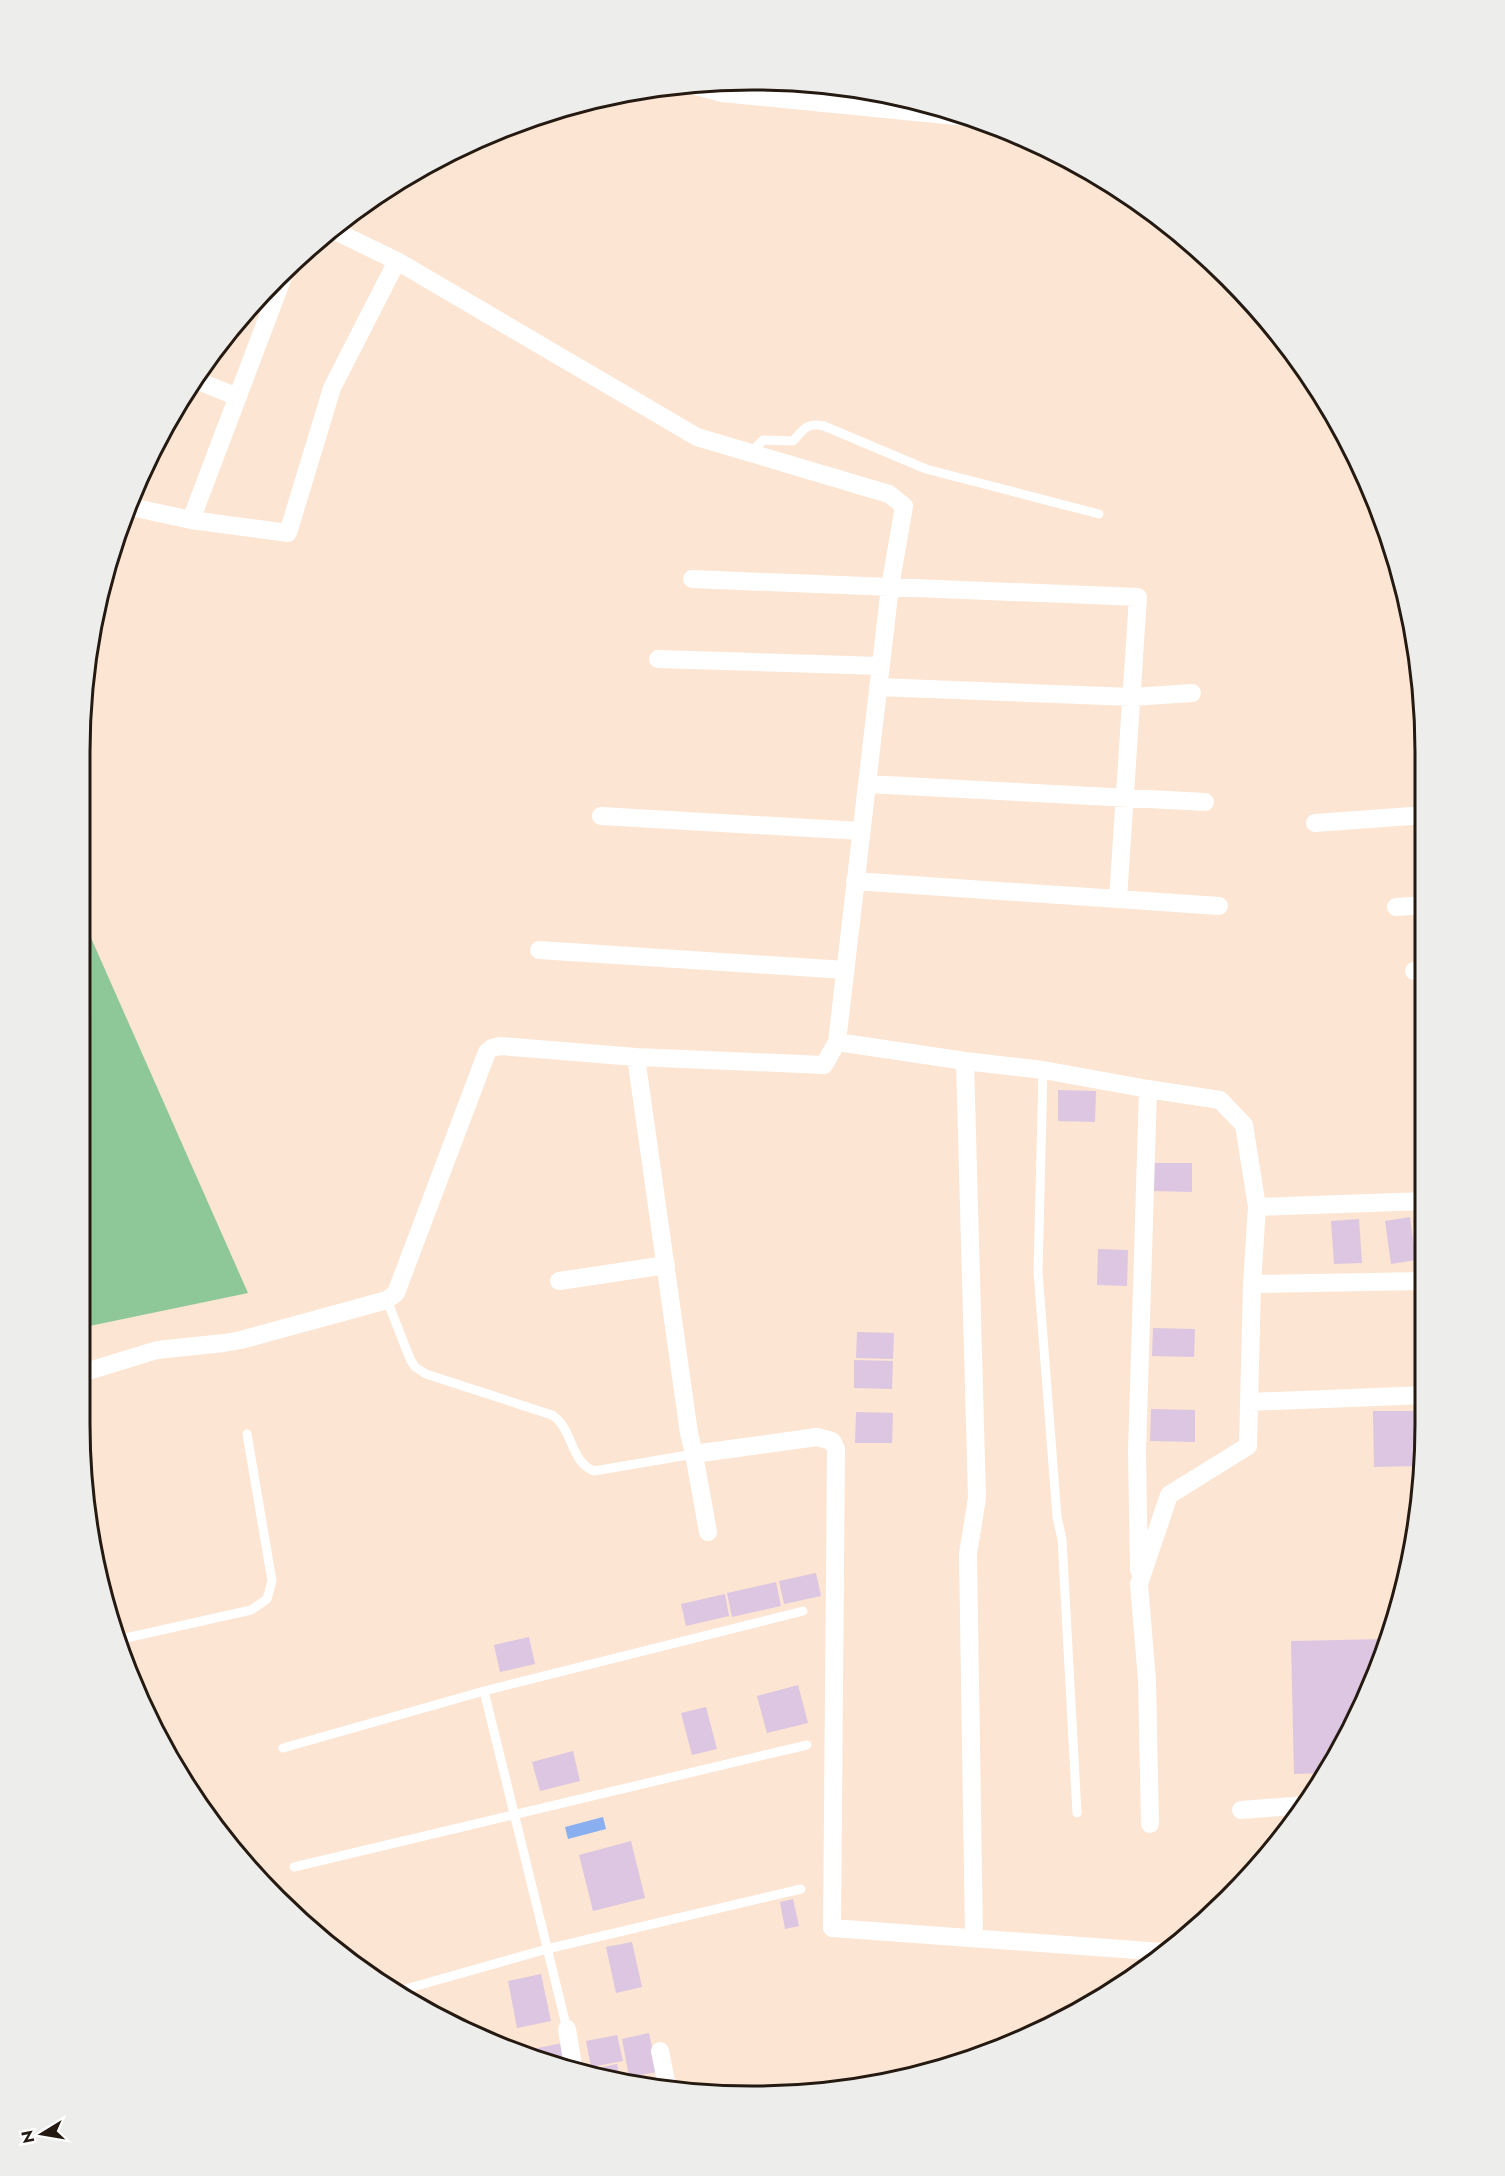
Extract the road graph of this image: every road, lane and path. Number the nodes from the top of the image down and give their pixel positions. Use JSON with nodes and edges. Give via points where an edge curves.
{"nodes":[{"id":1,"x":714,"y":91,"type":"edge"},
{"id":2,"x":923,"y":113,"type":"edge"},
{"id":3,"x":341,"y":234,"type":"edge"},
{"id":4,"x":397,"y":261,"type":"junction"},
{"id":5,"x":278,"y":290,"type":"edge"},
{"id":6,"x":203,"y":383,"type":"edge"},
{"id":7,"x":238,"y":397,"type":"junction"},
{"id":8,"x":750,"y":454,"type":"junction"},
{"id":9,"x":137,"y":508,"type":"edge"},
{"id":10,"x":1099,"y":514,"type":"dead end"},
{"id":11,"x":191,"y":520,"type":"junction"},
{"id":12,"x":692,"y":579,"type":"dead end"},
{"id":13,"x":890,"y":587,"type":"junction"},
{"id":14,"x":658,"y":659,"type":"dead end"},
{"id":15,"x":880,"y":666,"type":"junction"},
{"id":16,"x":878,"y":687,"type":"junction"},
{"id":17,"x":1192,"y":693,"type":"dead end"},
{"id":18,"x":1132,"y":697,"type":"junction"},
{"id":19,"x":867,"y":784,"type":"junction"},
{"id":20,"x":1125,"y":798,"type":"junction"},
{"id":21,"x":1205,"y":802,"type":"dead end"},
{"id":22,"x":602,"y":816,"type":"dead end"},
{"id":23,"x":1415,"y":816,"type":"edge"},
{"id":24,"x":1316,"y":823,"type":"dead end"},
{"id":25,"x":861,"y":831,"type":"junction"},
{"id":26,"x":855,"y":880,"type":"junction"},
{"id":27,"x":1118,"y":899,"type":"junction"},
{"id":28,"x":1219,"y":906,"type":"dead end"},
{"id":29,"x":1415,"y":906,"type":"edge"},
{"id":30,"x":1396,"y":907,"type":"dead end"},
{"id":31,"x":539,"y":950,"type":"dead end"},
{"id":32,"x":845,"y":970,"type":"junction"},
{"id":33,"x":837,"y":1042,"type":"junction"},
{"id":34,"x":636,"y":1057,"type":"junction"},
{"id":35,"x":965,"y":1061,"type":"junction"},
{"id":36,"x":1043,"y":1070,"type":"junction"},
{"id":37,"x":1148,"y":1089,"type":"junction"},
{"id":38,"x":1415,"y":1201,"type":"edge"},
{"id":39,"x":1257,"y":1207,"type":"junction"},
{"id":40,"x":666,"y":1265,"type":"junction"},
{"id":41,"x":559,"y":1281,"type":"dead end"},
{"id":42,"x":1415,"y":1281,"type":"edge"},
{"id":43,"x":1252,"y":1284,"type":"junction"},
{"id":44,"x":387,"y":1300,"type":"junction"},
{"id":45,"x":90,"y":1370,"type":"edge"},
{"id":46,"x":1415,"y":1395,"type":"edge"},
{"id":47,"x":1249,"y":1402,"type":"junction"},
{"id":48,"x":247,"y":1434,"type":"dead end"},
{"id":49,"x":694,"y":1454,"type":"junction"},
{"id":50,"x":708,"y":1532,"type":"dead end"},
{"id":51,"x":1139,"y":1584,"type":"junction"},
{"id":52,"x":803,"y":1611,"type":"dead end"},
{"id":53,"x":126,"y":1638,"type":"edge"},
{"id":54,"x":484,"y":1691,"type":"junction"},
{"id":55,"x":807,"y":1745,"type":"dead end"},
{"id":56,"x":283,"y":1748,"type":"dead end"},
{"id":57,"x":1293,"y":1806,"type":"edge"},
{"id":58,"x":1241,"y":1810,"type":"dead end"},
{"id":59,"x":1077,"y":1813,"type":"dead end"},
{"id":60,"x":514,"y":1815,"type":"junction"},
{"id":61,"x":1150,"y":1824,"type":"dead end"},
{"id":62,"x":294,"y":1867,"type":"dead end"},
{"id":63,"x":801,"y":1889,"type":"dead end"},
{"id":64,"x":975,"y":1938,"type":"junction"},
{"id":65,"x":547,"y":1949,"type":"junction"},
{"id":66,"x":1153,"y":1951,"type":"edge"},
{"id":67,"x":407,"y":1989,"type":"edge"},
{"id":68,"x":567,"y":2029,"type":"joint"},
{"id":69,"x":660,"y":2050,"type":"dead end"},
{"id":70,"x":572,"y":2060,"type":"edge"},
{"id":71,"x":666,"y":2080,"type":"edge"}],
"edges":[{"from":1,"to":2,"type":"street"},
{"from":3,"to":4,"type":"street"},
{"from":4,"to":8,"type":"street","via":[[683,430]]},
{"from":4,"to":11,"type":"street","via":[[332,388],[288,533]]},
{"from":5,"to":7,"type":"street"},
{"from":6,"to":7,"type":"street"},
{"from":7,"to":11,"type":"street"},
{"from":8,"to":10,"type":"lane","via":[[763,440],[793,441],[813,424],[926,469]]},
{"from":8,"to":13,"type":"street","via":[[897,499],[904,506]]},
{"from":9,"to":11,"type":"street"},
{"from":12,"to":13,"type":"street"},
{"from":13,"to":15,"type":"street"},
{"from":13,"to":18,"type":"street","via":[[1138,597]]},
{"from":14,"to":15,"type":"street"},
{"from":15,"to":16,"type":"street"},
{"from":16,"to":18,"type":"street"},
{"from":16,"to":19,"type":"street"},
{"from":17,"to":18,"type":"street"},
{"from":18,"to":20,"type":"street"},
{"from":19,"to":20,"type":"street"},
{"from":19,"to":25,"type":"street"},
{"from":20,"to":21,"type":"street"},
{"from":20,"to":27,"type":"street"},
{"from":22,"to":25,"type":"street"},
{"from":23,"to":24,"type":"street"},
{"from":25,"to":26,"type":"street"},
{"from":26,"to":27,"type":"street"},
{"from":26,"to":32,"type":"street"},
{"from":27,"to":28,"type":"street"},
{"from":29,"to":30,"type":"street"},
{"from":31,"to":32,"type":"street"},
{"from":32,"to":33,"type":"street"},
{"from":33,"to":34,"type":"street","via":[[824,1065]]},
{"from":33,"to":35,"type":"street"},
{"from":34,"to":40,"type":"street"},
{"from":34,"to":44,"type":"street","via":[[500,1046],[487,1052],[402,1282]]},
{"from":35,"to":36,"type":"street"},
{"from":35,"to":64,"type":"street","via":[[977,1498],[968,1554]]},
{"from":36,"to":37,"type":"street"},
{"from":36,"to":59,"type":"lane","via":[[1038,1272],[1057,1517],[1062,1539]]},
{"from":37,"to":39,"type":"street","via":[[1220,1100],[1244,1125]]},
{"from":37,"to":51,"type":"street","via":[[1137,1452]]},
{"from":38,"to":39,"type":"street"},
{"from":39,"to":43,"type":"street"},
{"from":40,"to":41,"type":"street"},
{"from":40,"to":49,"type":"street"},
{"from":42,"to":43,"type":"street"},
{"from":43,"to":47,"type":"street"},
{"from":44,"to":45,"type":"street","via":[[241,1340],[157,1350]]},
{"from":44,"to":49,"type":"lane","via":[[415,1367],[552,1415],[561,1422],[586,1468],[594,1471]]},
{"from":46,"to":47,"type":"street"},
{"from":47,"to":51,"type":"street","via":[[1248,1446],[1169,1495]]},
{"from":48,"to":53,"type":"lane","via":[[272,1581],[267,1599],[252,1610]]},
{"from":49,"to":50,"type":"street"},
{"from":49,"to":64,"type":"street","via":[[816,1437],[832,1441],[837,1449],[832,1928]]},
{"from":51,"to":61,"type":"street","via":[[1147,1680]]},
{"from":52,"to":54,"type":"lane"},
{"from":54,"to":56,"type":"lane"},
{"from":54,"to":60,"type":"lane"},
{"from":55,"to":60,"type":"lane"},
{"from":57,"to":58,"type":"street"},
{"from":60,"to":62,"type":"lane"},
{"from":60,"to":65,"type":"lane"},
{"from":63,"to":65,"type":"lane"},
{"from":64,"to":66,"type":"street"},
{"from":65,"to":67,"type":"lane"},
{"from":65,"to":68,"type":"lane"},
{"from":68,"to":70,"type":"street"},
{"from":69,"to":71,"type":"street"}]}
